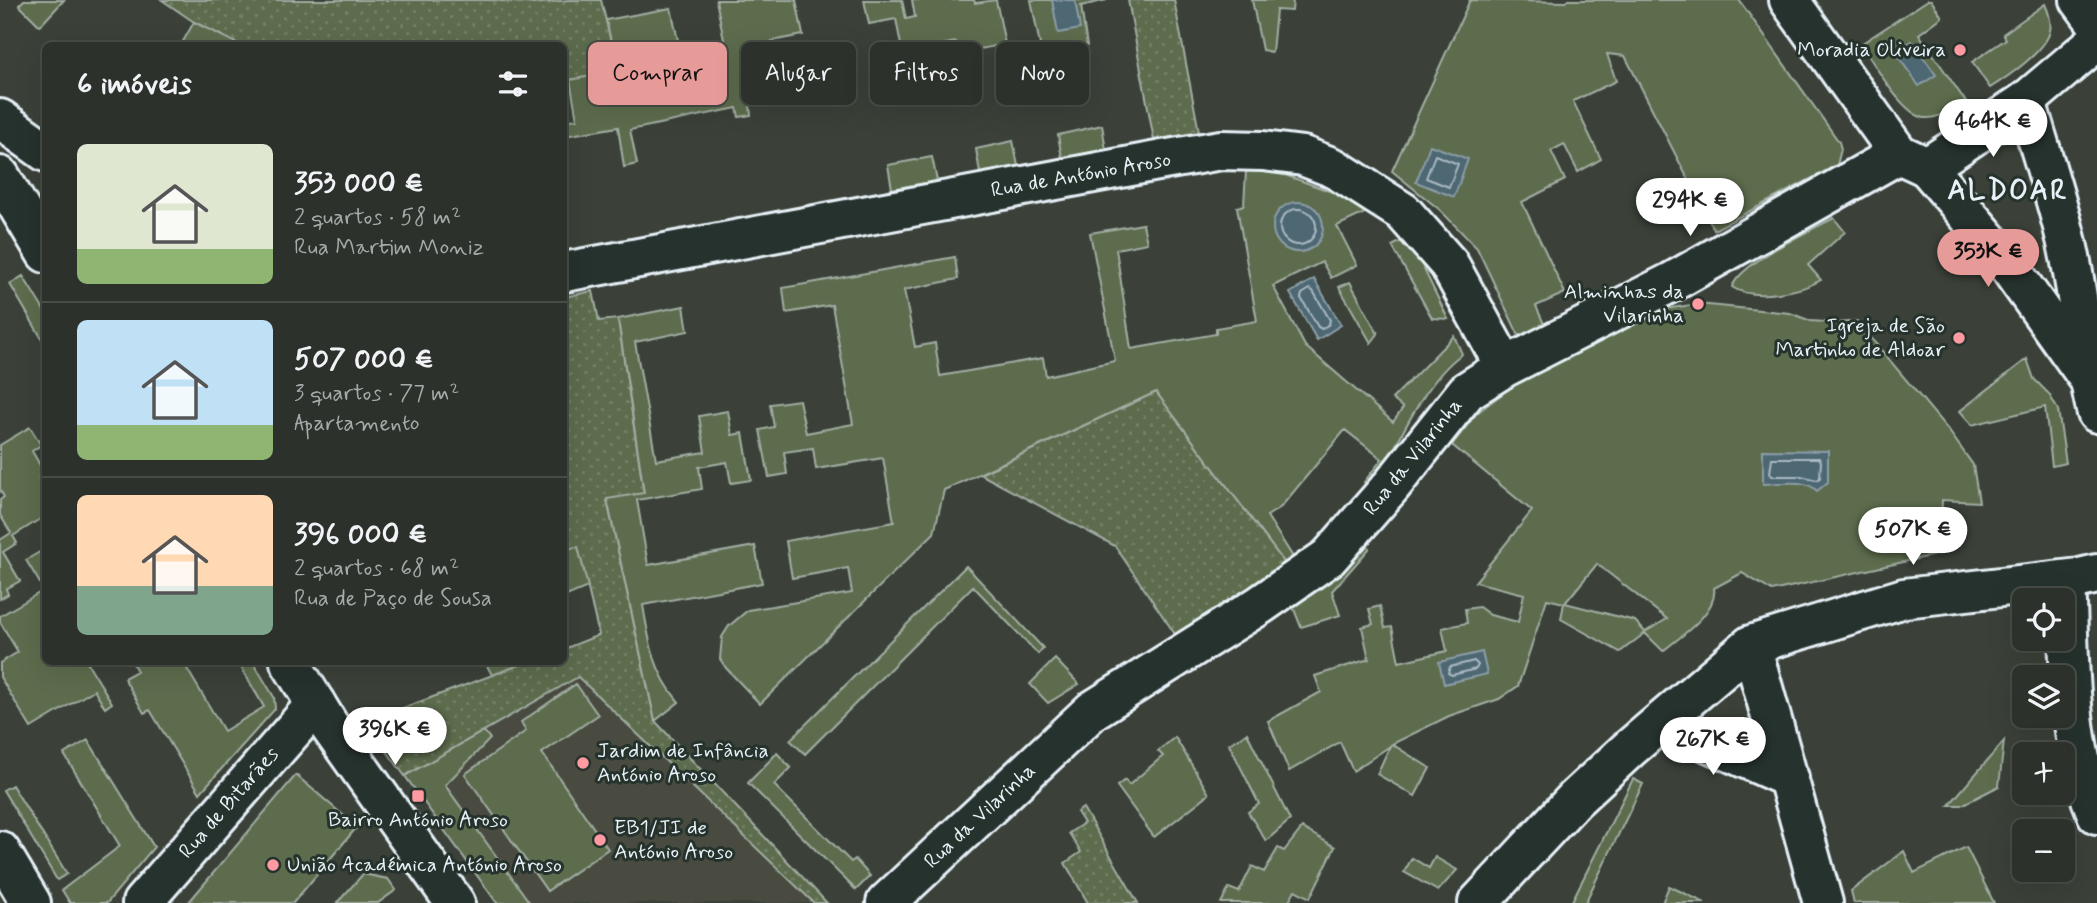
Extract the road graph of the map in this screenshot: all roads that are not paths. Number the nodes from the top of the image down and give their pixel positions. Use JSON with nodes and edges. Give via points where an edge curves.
{"nodes":[{"id":1,"x":1789,"y":0,"type":"edge"},
{"id":2,"x":2080,"y":0,"type":"edge"},
{"id":3,"x":2097,"y":23,"type":"edge"},
{"id":4,"x":2097,"y":41,"type":"edge"},
{"id":5,"x":2026,"y":101,"type":"junction"},
{"id":6,"x":0,"y":119,"type":"edge"},
{"id":7,"x":42,"y":149,"type":"edge"},
{"id":8,"x":1913,"y":160,"type":"junction"},
{"id":9,"x":0,"y":176,"type":"edge"},
{"id":10,"x":42,"y":246,"type":"edge"},
{"id":11,"x":567,"y":271,"type":"edge"},
{"id":12,"x":1505,"y":368,"type":"junction"},
{"id":13,"x":2093,"y":396,"type":"edge"},
{"id":14,"x":2081,"y":577,"type":"edge"},
{"id":15,"x":1751,"y":645,"type":"junction"},
{"id":16,"x":292,"y":665,"type":"edge"},
{"id":17,"x":316,"y":704,"type":"junction"},
{"id":18,"x":1663,"y":722,"type":"junction"},
{"id":19,"x":1789,"y":778,"type":"junction"},
{"id":20,"x":2097,"y":814,"type":"edge"},
{"id":21,"x":0,"y":851,"type":"edge"},
{"id":22,"x":31,"y":903,"type":"edge"},
{"id":23,"x":142,"y":903,"type":"edge"},
{"id":24,"x":455,"y":903,"type":"edge"},
{"id":25,"x":886,"y":903,"type":"edge"},
{"id":26,"x":1478,"y":903,"type":"edge"},
{"id":27,"x":1823,"y":903,"type":"edge"}],
"edges":[{"from":1,"to":8,"type":"street"},
{"from":2,"to":3,"type":"street"},
{"from":4,"to":5,"type":"street","name":"Rua da Vilarinha"},
{"from":5,"to":8,"type":"street","name":"Rua da Vilarinha"},
{"from":5,"to":13,"type":"street","via":[[2066,235]]},
{"from":6,"to":7,"type":"street"},
{"from":8,"to":12,"type":"street","name":"Rua da Vilarinha"},
{"from":8,"to":13,"type":"street","via":[[1994,246]]},
{"from":9,"to":10,"type":"street"},
{"from":11,"to":12,"type":"street","name":"Rua de António Aroso","via":[[1174,158],[1222,150],[1263,151],[1303,156],[1334,168],[1404,212],[1448,264]]},
{"from":12,"to":25,"type":"street","name":"Rua da Vilarinha","via":[[1467,391],[1329,557],[1093,710]]},
{"from":14,"to":15,"type":"street","via":[[1904,598]]},
{"from":14,"to":20,"type":"street","via":[[2076,745],[2082,777]]},
{"from":15,"to":18,"type":"street"},
{"from":15,"to":19,"type":"street"},
{"from":16,"to":17,"type":"street"},
{"from":17,"to":23,"type":"street","name":"Rua de Bitarães"},
{"from":17,"to":24,"type":"street"},
{"from":18,"to":19,"type":"street"},
{"from":18,"to":26,"type":"street","via":[[1574,799]]},
{"from":19,"to":27,"type":"street"},
{"from":21,"to":22,"type":"street"}]}
